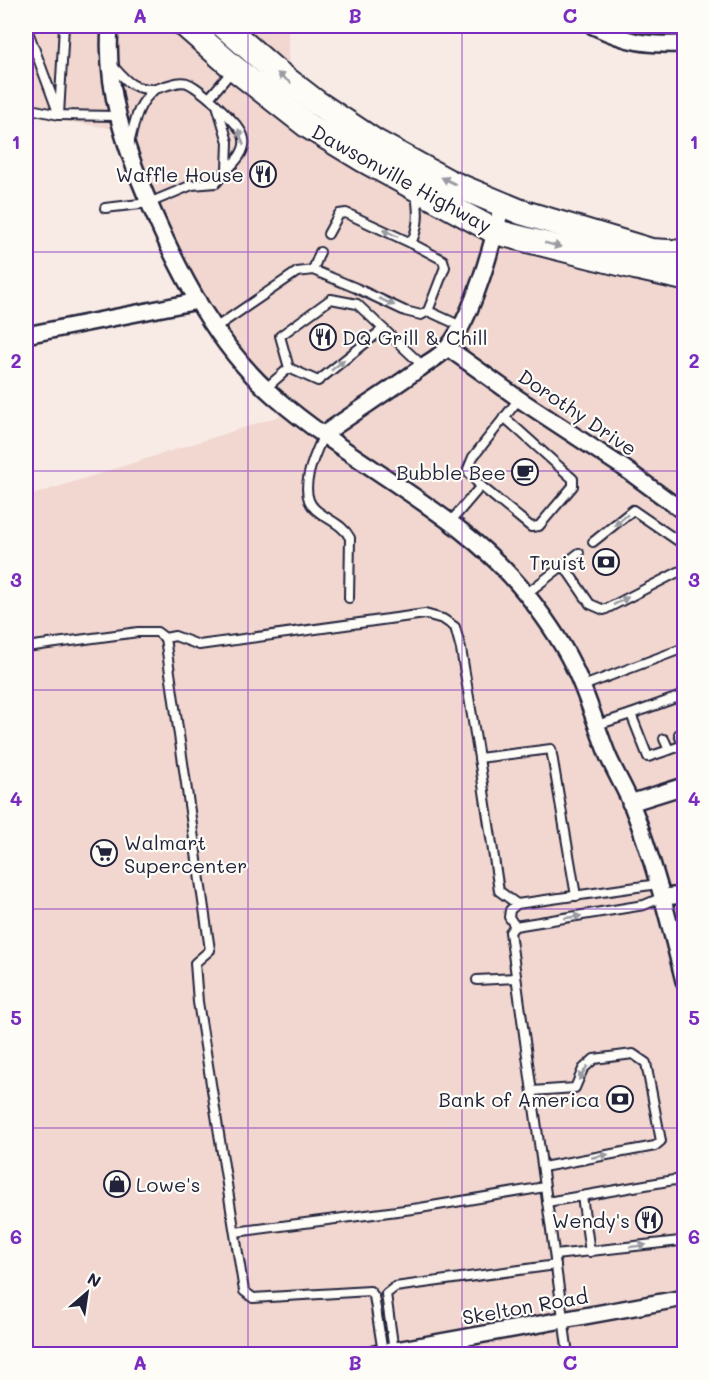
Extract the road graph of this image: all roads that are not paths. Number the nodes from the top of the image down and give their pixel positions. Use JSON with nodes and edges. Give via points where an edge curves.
{"nodes":[{"id":1,"x":26,"y":26,"type":"edge"},
{"id":2,"x":64,"y":26,"type":"edge"},
{"id":3,"x":110,"y":26,"type":"edge"},
{"id":4,"x":186,"y":26,"type":"edge"},
{"id":5,"x":224,"y":26,"type":"edge"},
{"id":6,"x":593,"y":26,"type":"edge"},
{"id":7,"x":684,"y":44,"type":"edge"},
{"id":8,"x":110,"y":62,"type":"junction"},
{"id":9,"x":234,"y":68,"type":"junction"},
{"id":10,"x":155,"y":89,"type":"junction"},
{"id":11,"x":209,"y":99,"type":"junction"},
{"id":12,"x":217,"y":105,"type":"junction"},
{"id":13,"x":26,"y":108,"type":"edge"},
{"id":14,"x":59,"y":115,"type":"junction"},
{"id":15,"x":116,"y":116,"type":"junction"},
{"id":16,"x":128,"y":149,"type":"junction"},
{"id":17,"x":227,"y":170,"type":"junction"},
{"id":18,"x":415,"y":188,"type":"junction"},
{"id":19,"x":149,"y":203,"type":"junction"},
{"id":20,"x":502,"y":205,"type":"junction"},
{"id":21,"x":105,"y":208,"type":"dead end"},
{"id":22,"x":496,"y":232,"type":"junction"},
{"id":23,"x":328,"y":234,"type":"dead end"},
{"id":24,"x":411,"y":243,"type":"junction"},
{"id":25,"x":320,"y":252,"type":"dead end"},
{"id":26,"x":684,"y":253,"type":"edge"},
{"id":27,"x":312,"y":270,"type":"junction"},
{"id":28,"x":684,"y":278,"type":"edge"},
{"id":29,"x":198,"y":301,"type":"junction"},
{"id":30,"x":428,"y":311,"type":"junction"},
{"id":31,"x":461,"y":326,"type":"junction"},
{"id":32,"x":215,"y":328,"type":"junction"},
{"id":33,"x":383,"y":329,"type":"junction"},
{"id":34,"x":26,"y":334,"type":"edge"},
{"id":35,"x":447,"y":348,"type":"junction"},
{"id":36,"x":423,"y":366,"type":"junction"},
{"id":37,"x":289,"y":368,"type":"junction"},
{"id":38,"x":266,"y":388,"type":"junction"},
{"id":39,"x":519,"y":399,"type":"junction"},
{"id":40,"x":504,"y":417,"type":"junction"},
{"id":41,"x":324,"y":435,"type":"junction"},
{"id":42,"x":481,"y":486,"type":"junction"},
{"id":43,"x":684,"y":512,"type":"edge"},
{"id":44,"x":451,"y":521,"type":"junction"},
{"id":45,"x":593,"y":542,"type":"dead end"},
{"id":46,"x":684,"y":545,"type":"edge"},
{"id":47,"x":579,"y":554,"type":"dead end"},
{"id":48,"x":564,"y":566,"type":"junction"},
{"id":49,"x":684,"y":569,"type":"edge"},
{"id":50,"x":526,"y":594,"type":"junction"},
{"id":51,"x":349,"y":598,"type":"dead end"},
{"id":52,"x":165,"y":638,"type":"junction"},
{"id":53,"x":26,"y":647,"type":"edge"},
{"id":54,"x":684,"y":648,"type":"edge"},
{"id":55,"x":583,"y":686,"type":"junction"},
{"id":56,"x":684,"y":695,"type":"edge"},
{"id":57,"x":631,"y":714,"type":"junction"},
{"id":58,"x":597,"y":725,"type":"junction"},
{"id":59,"x":679,"y":734,"type":"dead end"},
{"id":60,"x":664,"y":739,"type":"dead end"},
{"id":61,"x":684,"y":747,"type":"edge"},
{"id":62,"x":669,"y":750,"type":"junction"},
{"id":63,"x":479,"y":758,"type":"junction"},
{"id":64,"x":684,"y":786,"type":"edge"},
{"id":65,"x":630,"y":803,"type":"junction"},
{"id":66,"x":660,"y":891,"type":"junction"},
{"id":67,"x":684,"y":895,"type":"edge"},
{"id":68,"x":576,"y":896,"type":"junction"},
{"id":69,"x":517,"y":904,"type":"junction"},
{"id":70,"x":515,"y":926,"type":"junction"},
{"id":71,"x":516,"y":978,"type":"junction"},
{"id":72,"x":477,"y":980,"type":"dead end"},
{"id":73,"x":684,"y":981,"type":"edge"},
{"id":74,"x":532,"y":1092,"type":"junction"},
{"id":75,"x":543,"y":1167,"type":"junction"},
{"id":76,"x":545,"y":1186,"type":"junction"},
{"id":77,"x":684,"y":1192,"type":"edge"},
{"id":78,"x":582,"y":1196,"type":"junction"},
{"id":79,"x":547,"y":1202,"type":"junction"},
{"id":80,"x":235,"y":1232,"type":"junction"},
{"id":81,"x":684,"y":1238,"type":"edge"},
{"id":82,"x":590,"y":1252,"type":"junction"},
{"id":83,"x":555,"y":1255,"type":"junction"},
{"id":84,"x":556,"y":1265,"type":"junction"},
{"id":85,"x":395,"y":1287,"type":"junction"},
{"id":86,"x":370,"y":1291,"type":"junction"},
{"id":87,"x":684,"y":1298,"type":"edge"},
{"id":88,"x":564,"y":1320,"type":"junction"},
{"id":89,"x":383,"y":1353,"type":"edge"},
{"id":90,"x":568,"y":1354,"type":"edge"}],
"edges":[{"from":1,"to":14,"type":"lane"},
{"from":2,"to":14,"type":"lane"},
{"from":3,"to":8,"type":"street"},
{"from":4,"to":9,"type":"main road","name":"Dawsonville Highway"},
{"from":20,"to":5,"type":"main road","name":"Dawsonville Highway","one_way":true,"via":[[449,182],[374,141],[317,103]]},
{"from":6,"to":7,"type":"street","via":[[633,42]]},
{"from":8,"to":10,"type":"lane","via":[[131,86]]},
{"from":8,"to":15,"type":"street"},
{"from":9,"to":11,"type":"lane"},
{"from":9,"to":18,"type":"main road","name":"Dawsonville Highway","via":[[308,126]]},
{"from":10,"to":11,"type":"lane","via":[[190,82]]},
{"from":10,"to":16,"type":"lane","via":[[138,110]]},
{"from":11,"to":12,"type":"lane"},
{"from":12,"to":17,"type":"lane","via":[[228,142]]},
{"from":17,"to":12,"type":"lane","one_way":true,"via":[[245,147],[244,140],[236,124]]},
{"from":13,"to":14,"type":"lane"},
{"from":14,"to":15,"type":"lane"},
{"from":15,"to":16,"type":"street"},
{"from":16,"to":19,"type":"street"},
{"from":17,"to":19,"type":"lane","via":[[216,183],[192,185]]},
{"from":18,"to":22,"type":"main road","name":"Dawsonville Highway"},
{"from":18,"to":24,"type":"lane","via":[[419,214]]},
{"from":19,"to":21,"type":"lane"},
{"from":19,"to":29,"type":"street"},
{"from":20,"to":22,"type":"street"},
{"from":20,"to":26,"type":"main road","name":"Dawsonville Highway","via":[[651,251]]},
{"from":22,"to":28,"type":"main road","name":"Dawsonville Highway","one_way":true},
{"from":22,"to":31,"type":"street"},
{"from":24,"to":23,"type":"lane","one_way":true,"via":[[346,213],[335,218]]},
{"from":24,"to":30,"type":"lane","via":[[443,260],[445,267]]},
{"from":25,"to":27,"type":"lane"},
{"from":27,"to":30,"type":"lane","one_way":true,"via":[[405,311],[421,315]]},
{"from":27,"to":32,"type":"lane","via":[[297,272]]},
{"from":29,"to":32,"type":"street"},
{"from":29,"to":34,"type":"street"},
{"from":30,"to":31,"type":"lane"},
{"from":31,"to":35,"type":"street"},
{"from":32,"to":38,"type":"street"},
{"from":33,"to":36,"type":"lane"},
{"from":37,"to":33,"type":"lane","one_way":true,"via":[[318,381]]},
{"from":33,"to":37,"type":"lane","via":[[357,304],[331,299],[280,336]]},
{"from":35,"to":36,"type":"street"},
{"from":35,"to":39,"type":"street","name":"Dorothy Drive"},
{"from":36,"to":41,"type":"street"},
{"from":37,"to":38,"type":"lane"},
{"from":38,"to":41,"type":"street"},
{"from":39,"to":40,"type":"lane"},
{"from":39,"to":43,"type":"street","name":"Dorothy Drive"},
{"from":40,"to":42,"type":"lane","via":[[468,469]]},
{"from":40,"to":42,"type":"lane","via":[[573,479],[573,486],[539,526],[531,527]]},
{"from":41,"to":44,"type":"street"},
{"from":41,"to":51,"type":"lane","via":[[309,466],[310,503],[350,538]]},
{"from":42,"to":44,"type":"lane"},
{"from":44,"to":50,"type":"street"},
{"from":46,"to":45,"type":"lane","one_way":true,"via":[[633,510]]},
{"from":47,"to":48,"type":"lane"},
{"from":48,"to":49,"type":"lane","one_way":true,"via":[[590,604],[604,610]]},
{"from":48,"to":50,"type":"lane"},
{"from":50,"to":55,"type":"street","via":[[549,625]]},
{"from":52,"to":53,"type":"lane","via":[[157,632],[138,632]]},
{"from":52,"to":63,"type":"lane","via":[[175,636],[199,645],[425,614],[443,619],[455,627],[461,649]]},
{"from":52,"to":80,"type":"lane","via":[[210,950],[195,963],[198,1002]]},
{"from":54,"to":55,"type":"lane"},
{"from":55,"to":58,"type":"street"},
{"from":56,"to":57,"type":"lane","via":[[653,710]]},
{"from":57,"to":58,"type":"lane"},
{"from":57,"to":62,"type":"lane","via":[[648,757]]},
{"from":58,"to":65,"type":"street"},
{"from":59,"to":61,"type":"lane"},
{"from":60,"to":62,"type":"lane"},
{"from":61,"to":62,"type":"lane"},
{"from":63,"to":68,"type":"lane","via":[[551,749]]},
{"from":63,"to":69,"type":"lane","via":[[499,891]]},
{"from":64,"to":65,"type":"street"},
{"from":65,"to":66,"type":"street"},
{"from":66,"to":67,"type":"street"},
{"from":66,"to":68,"type":"lane"},
{"from":70,"to":66,"type":"lane","one_way":true,"via":[[644,905]]},
{"from":66,"to":73,"type":"street"},
{"from":68,"to":69,"type":"lane"},
{"from":69,"to":70,"type":"lane","via":[[509,917]]},
{"from":70,"to":71,"type":"lane","via":[[510,932]]},
{"from":71,"to":72,"type":"lane"},
{"from":71,"to":74,"type":"lane"},
{"from":74,"to":75,"type":"lane"},
{"from":75,"to":74,"type":"lane","one_way":true,"via":[[655,1146],[660,1141],[646,1063],[633,1054],[594,1059],[583,1069],[575,1088]]},
{"from":75,"to":76,"type":"lane"},
{"from":76,"to":79,"type":"lane"},
{"from":76,"to":80,"type":"lane","via":[[420,1208]]},
{"from":77,"to":78,"type":"lane","via":[[682,1183],[674,1180]]},
{"from":78,"to":79,"type":"lane"},
{"from":78,"to":82,"type":"lane"},
{"from":79,"to":83,"type":"lane"},
{"from":80,"to":86,"type":"lane","via":[[244,1291],[253,1298]]},
{"from":82,"to":81,"type":"lane","one_way":true},
{"from":82,"to":83,"type":"lane"},
{"from":83,"to":84,"type":"lane"},
{"from":84,"to":85,"type":"lane"},
{"from":84,"to":88,"type":"lane"},
{"from":85,"to":86,"type":"lane"},
{"from":85,"to":89,"type":"lane","via":[[386,1294]]},
{"from":86,"to":89,"type":"lane"},
{"from":87,"to":88,"type":"street","name":"Skelton Road"},
{"from":88,"to":89,"type":"street","name":"Skelton Road"},
{"from":88,"to":90,"type":"lane"}]}
